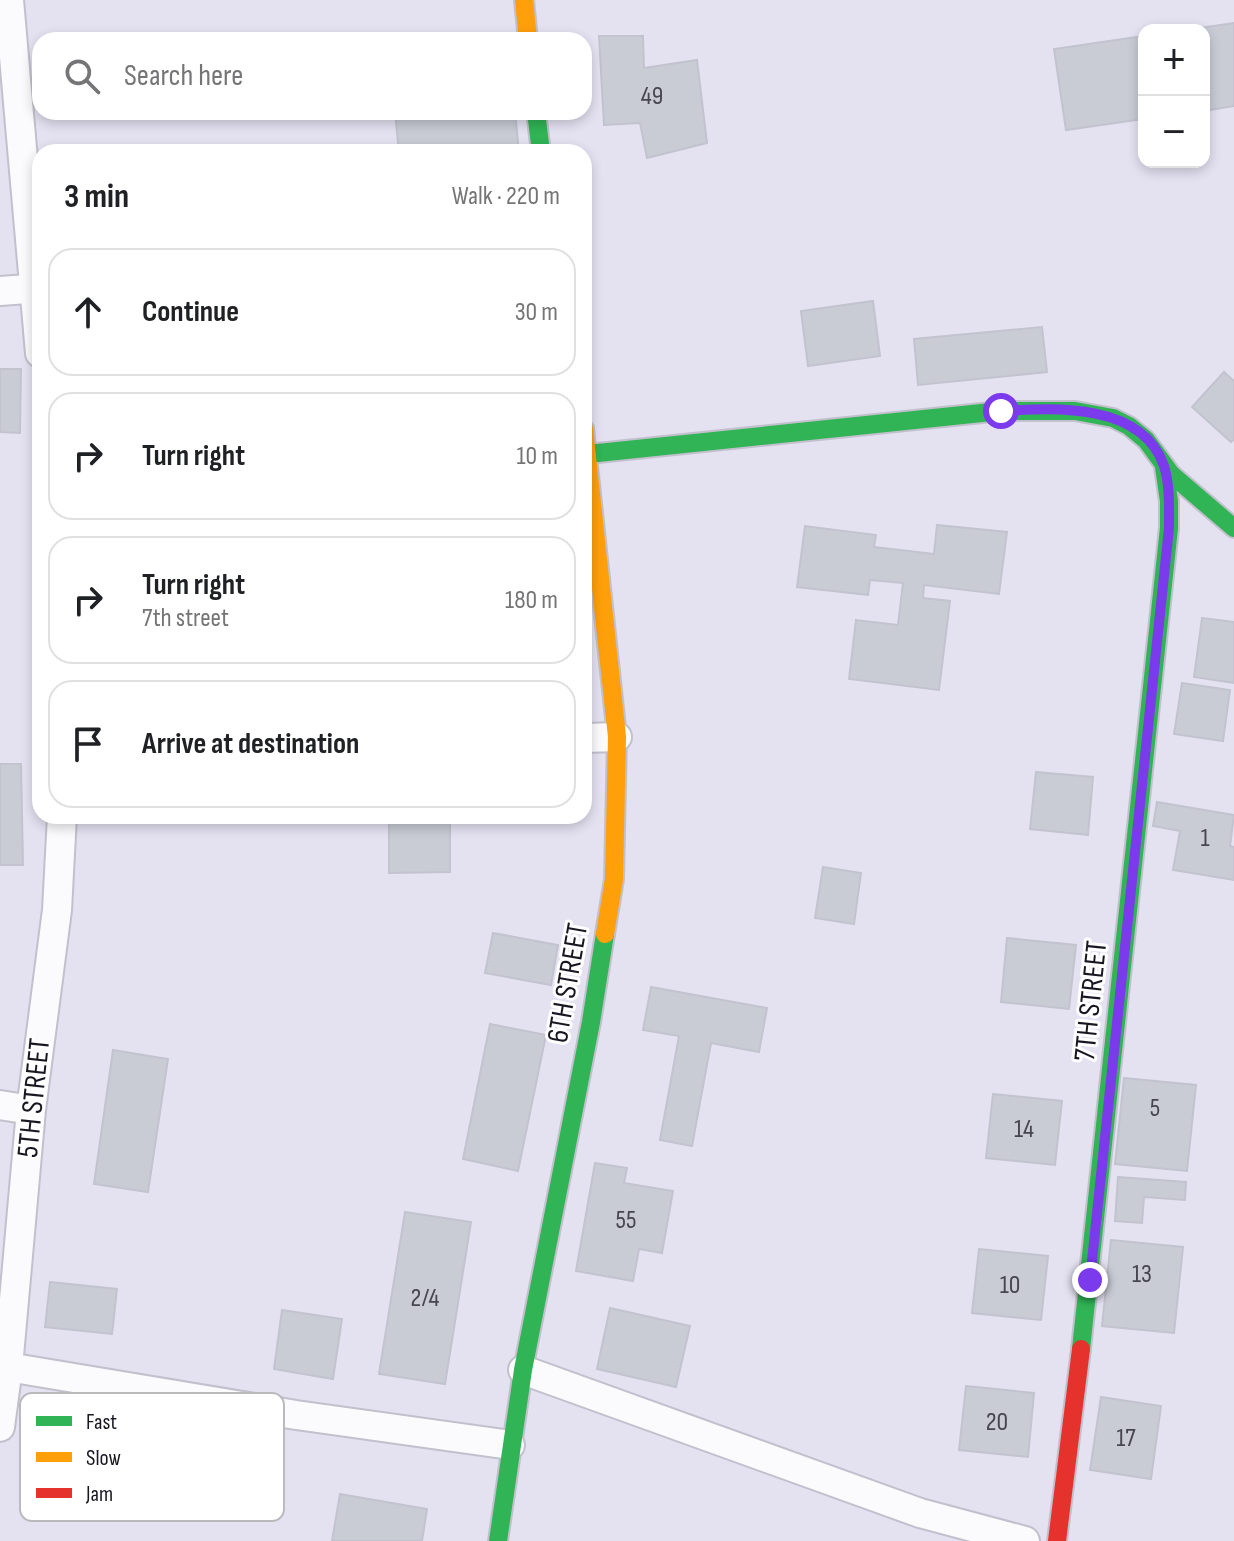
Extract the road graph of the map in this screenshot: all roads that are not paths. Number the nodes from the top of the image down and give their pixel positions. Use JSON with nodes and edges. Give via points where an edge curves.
{"nodes":[{"id":1,"x":9,"y":0,"type":"edge"},
{"id":2,"x":524,"y":0,"type":"edge"},
{"id":3,"x":527,"y":32,"type":"edge"},
{"id":4,"x":537,"y":120,"type":"edge"},
{"id":5,"x":540,"y":144,"type":"edge"},
{"id":6,"x":32,"y":229,"type":"edge"},
{"id":7,"x":32,"y":289,"type":"edge"},
{"id":8,"x":0,"y":291,"type":"edge"},
{"id":9,"x":592,"y":454,"type":"edge"},
{"id":10,"x":1164,"y":467,"type":"junction"},
{"id":11,"x":592,"y":493,"type":"edge"},
{"id":12,"x":1234,"y":528,"type":"edge"},
{"id":13,"x":617,"y":737,"type":"junction"},
{"id":14,"x":592,"y":738,"type":"edge"},
{"id":15,"x":62,"y":824,"type":"edge"},
{"id":16,"x":0,"y":1105,"type":"edge"},
{"id":17,"x":31,"y":1110,"type":"junction"},
{"id":18,"x":8,"y":1367,"type":"junction"},
{"id":19,"x":523,"y":1370,"type":"junction"},
{"id":20,"x":164,"y":1393,"type":"edge"},
{"id":21,"x":284,"y":1413,"type":"edge"},
{"id":22,"x":0,"y":1427,"type":"edge"},
{"id":23,"x":510,"y":1445,"type":"junction"},
{"id":24,"x":498,"y":1541,"type":"edge"},
{"id":25,"x":1025,"y":1541,"type":"edge"},
{"id":26,"x":1057,"y":1541,"type":"edge"}],
"edges":[{"from":1,"to":6,"type":"street"},
{"from":2,"to":3,"type":"street"},
{"from":4,"to":5,"type":"street"},
{"from":7,"to":8,"type":"street"},
{"from":9,"to":10,"type":"street","via":[[1047,408],[1121,422],[1141,434]]},
{"from":10,"to":12,"type":"street"},
{"from":10,"to":26,"type":"street","name":"7TH STREET","via":[[1169,528],[1090,1280]]},
{"from":11,"to":13,"type":"street","name":"6TH STREET"},
{"from":13,"to":14,"type":"street"},
{"from":13,"to":19,"type":"street","name":"6TH STREET","via":[[614,879]]},
{"from":15,"to":17,"type":"street","name":"5TH STREET","via":[[57,910]]},
{"from":16,"to":17,"type":"street"},
{"from":17,"to":18,"type":"street","name":"5TH STREET"},
{"from":18,"to":20,"type":"street"},
{"from":18,"to":22,"type":"street","name":"5TH STREET"},
{"from":19,"to":23,"type":"street","name":"6TH STREET"},
{"from":19,"to":25,"type":"street","via":[[920,1513]]},
{"from":21,"to":23,"type":"street"},
{"from":23,"to":24,"type":"street","name":"6TH STREET"}]}
